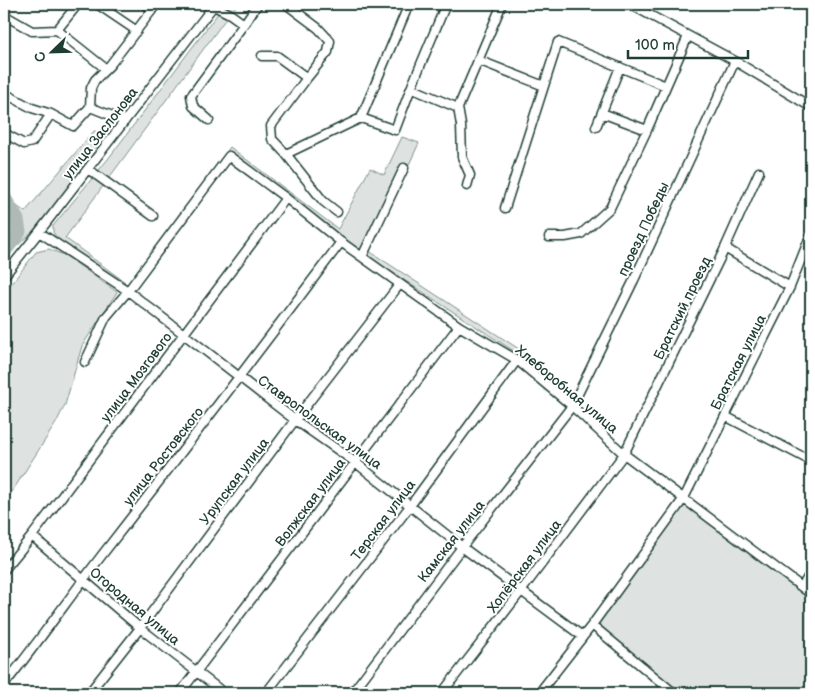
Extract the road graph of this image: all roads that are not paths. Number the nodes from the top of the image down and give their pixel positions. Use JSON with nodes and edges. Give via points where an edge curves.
{"nodes":[{"id":1,"x":78,"y":4,"type":"edge"},
{"id":2,"x":97,"y":4,"type":"edge"},
{"id":3,"x":145,"y":4,"type":"edge"},
{"id":4,"x":213,"y":4,"type":"edge"},
{"id":5,"x":258,"y":4,"type":"edge"},
{"id":6,"x":286,"y":4,"type":"edge"},
{"id":7,"x":409,"y":4,"type":"edge"},
{"id":8,"x":446,"y":4,"type":"edge"},
{"id":9,"x":502,"y":4,"type":"edge"},
{"id":10,"x":626,"y":4,"type":"edge"},
{"id":11,"x":636,"y":6,"type":"edge"},
{"id":12,"x":4,"y":15,"type":"edge"},
{"id":13,"x":244,"y":24,"type":"junction"},
{"id":14,"x":57,"y":30,"type":"junction"},
{"id":15,"x":136,"y":31,"type":"junction"},
{"id":16,"x":688,"y":36,"type":"junction"},
{"id":17,"x":262,"y":56,"type":"dead end"},
{"id":18,"x":478,"y":60,"type":"junction"},
{"id":19,"x":735,"y":62,"type":"junction"},
{"id":20,"x":620,"y":67,"type":"junction"},
{"id":21,"x":106,"y":69,"type":"junction"},
{"id":22,"x":307,"y":78,"type":"junction"},
{"id":23,"x":544,"y":86,"type":"junction"},
{"id":24,"x":666,"y":86,"type":"junction"},
{"id":25,"x":411,"y":88,"type":"junction"},
{"id":26,"x":4,"y":93,"type":"edge"},
{"id":27,"x":90,"y":107,"type":"junction"},
{"id":28,"x":811,"y":107,"type":"edge"},
{"id":29,"x":458,"y":108,"type":"junction"},
{"id":30,"x":602,"y":113,"type":"junction"},
{"id":31,"x":52,"y":114,"type":"junction"},
{"id":32,"x":361,"y":118,"type":"junction"},
{"id":33,"x":210,"y":120,"type":"dead end"},
{"id":34,"x":125,"y":121,"type":"junction"},
{"id":35,"x":596,"y":127,"type":"dead end"},
{"id":36,"x":647,"y":130,"type":"junction"},
{"id":37,"x":4,"y":133,"type":"edge"},
{"id":38,"x":286,"y":154,"type":"junction"},
{"id":39,"x":88,"y":168,"type":"junction"},
{"id":40,"x":404,"y":168,"type":"dead end"},
{"id":41,"x":759,"y":172,"type":"dead end"},
{"id":42,"x":467,"y":186,"type":"dead end"},
{"id":43,"x":286,"y":198,"type":"junction"},
{"id":44,"x":505,"y":208,"type":"dead end"},
{"id":45,"x":337,"y":212,"type":"dead end"},
{"id":46,"x":153,"y":216,"type":"dead end"},
{"id":47,"x":39,"y":232,"type":"junction"},
{"id":48,"x":811,"y":234,"type":"edge"},
{"id":49,"x":549,"y":237,"type":"dead end"},
{"id":50,"x":341,"y":242,"type":"junction"},
{"id":51,"x":725,"y":248,"type":"junction"},
{"id":52,"x":362,"y":257,"type":"junction"},
{"id":53,"x":4,"y":276,"type":"edge"},
{"id":54,"x":400,"y":284,"type":"junction"},
{"id":55,"x":790,"y":287,"type":"junction"},
{"id":56,"x":128,"y":291,"type":"junction"},
{"id":57,"x":459,"y":326,"type":"junction"},
{"id":58,"x":184,"y":334,"type":"junction"},
{"id":59,"x":517,"y":360,"type":"junction"},
{"id":60,"x":85,"y":362,"type":"dead end"},
{"id":61,"x":239,"y":378,"type":"junction"},
{"id":62,"x":572,"y":406,"type":"junction"},
{"id":63,"x":725,"y":416,"type":"junction"},
{"id":64,"x":295,"y":420,"type":"junction"},
{"id":65,"x":624,"y":454,"type":"junction"},
{"id":66,"x":811,"y":461,"type":"edge"},
{"id":67,"x":355,"y":462,"type":"junction"},
{"id":68,"x":684,"y":498,"type":"junction"},
{"id":69,"x":410,"y":506,"type":"junction"},
{"id":70,"x":32,"y":536,"type":"junction"},
{"id":71,"x":462,"y":547,"type":"junction"},
{"id":72,"x":4,"y":570,"type":"edge"},
{"id":73,"x":811,"y":572,"type":"edge"},
{"id":74,"x":84,"y":580,"type":"junction"},
{"id":75,"x":802,"y":587,"type":"junction"},
{"id":76,"x":522,"y":590,"type":"junction"},
{"id":77,"x":811,"y":594,"type":"edge"},
{"id":78,"x":592,"y":625,"type":"junction"},
{"id":79,"x":140,"y":628,"type":"junction"},
{"id":80,"x":582,"y":636,"type":"junction"},
{"id":81,"x":196,"y":672,"type":"junction"},
{"id":82,"x":4,"y":685,"type":"edge"},
{"id":83,"x":89,"y":693,"type":"edge"},
{"id":84,"x":180,"y":693,"type":"edge"},
{"id":85,"x":224,"y":693,"type":"edge"},
{"id":86,"x":266,"y":693,"type":"edge"},
{"id":87,"x":352,"y":693,"type":"edge"},
{"id":88,"x":442,"y":693,"type":"edge"},
{"id":89,"x":539,"y":693,"type":"edge"},
{"id":90,"x":674,"y":693,"type":"edge"}],
"edges":[{"from":1,"to":14,"type":"street"},
{"from":2,"to":15,"type":"street"},
{"from":3,"to":15,"type":"street","via":[[153,9]]},
{"from":4,"to":13,"type":"street"},
{"from":4,"to":34,"type":"street","name":"улица Заслонова"},
{"from":5,"to":13,"type":"street"},
{"from":6,"to":22,"type":"street","via":[[330,41],[328,52]]},
{"from":7,"to":32,"type":"street"},
{"from":8,"to":25,"type":"street"},
{"from":9,"to":18,"type":"street"},
{"from":10,"to":11,"type":"street"},
{"from":11,"to":16,"type":"street"},
{"from":12,"to":14,"type":"street","via":[[32,31]]},
{"from":13,"to":33,"type":"street","via":[[191,96],[193,106]]},
{"from":14,"to":21,"type":"street"},
{"from":15,"to":21,"type":"street"},
{"from":16,"to":19,"type":"street"},
{"from":16,"to":24,"type":"street"},
{"from":17,"to":22,"type":"street","via":[[277,56]]},
{"from":18,"to":23,"type":"street"},
{"from":18,"to":29,"type":"street"},
{"from":19,"to":28,"type":"street"},
{"from":19,"to":62,"type":"street","name":"проезд Победы"},
{"from":20,"to":23,"type":"street","via":[[558,42]]},
{"from":20,"to":24,"type":"street"},
{"from":20,"to":30,"type":"street"},
{"from":21,"to":27,"type":"street","via":[[91,88]]},
{"from":22,"to":38,"type":"street","via":[[271,126],[272,139]]},
{"from":23,"to":44,"type":"street"},
{"from":24,"to":36,"type":"street"},
{"from":25,"to":29,"type":"street"},
{"from":25,"to":32,"type":"street","via":[[395,130]]},
{"from":26,"to":31,"type":"street","via":[[32,108]]},
{"from":27,"to":31,"type":"street","via":[[73,126]]},
{"from":27,"to":34,"type":"street"},
{"from":29,"to":42,"type":"street","via":[[462,157],[470,175]]},
{"from":30,"to":35,"type":"street"},
{"from":30,"to":36,"type":"street"},
{"from":31,"to":37,"type":"street","via":[[32,142],[24,144]]},
{"from":32,"to":38,"type":"street"},
{"from":34,"to":39,"type":"street","name":"улица Заслонова"},
{"from":36,"to":49,"type":"street","via":[[610,208],[581,234]]},
{"from":38,"to":45,"type":"street","via":[[323,201]]},
{"from":39,"to":46,"type":"street"},
{"from":39,"to":47,"type":"street","name":"улица Заслонова"},
{"from":40,"to":52,"type":"street"},
{"from":41,"to":51,"type":"street","name":"Братский проезд"},
{"from":43,"to":50,"type":"street","name":"Хлеборобная улица"},
{"from":43,"to":56,"type":"street","name":"Хлеборобная улица","via":[[228,156]]},
{"from":43,"to":58,"type":"street","name":"улица Мозгового"},
{"from":47,"to":53,"type":"street","name":"улица Заслонова"},
{"from":47,"to":56,"type":"street","name":"Ставропольская улица"},
{"from":48,"to":55,"type":"street","name":"Братская улица"},
{"from":50,"to":52,"type":"street","name":"Хлеборобная улица"},
{"from":50,"to":61,"type":"street","name":"улица Ростовского"},
{"from":51,"to":55,"type":"street"},
{"from":51,"to":65,"type":"street","name":"Братский проезд"},
{"from":52,"to":54,"type":"street","name":"Хлеборобная улица"},
{"from":54,"to":57,"type":"street","name":"Хлеборобная улица"},
{"from":54,"to":64,"type":"street","name":"Урупская улица"},
{"from":55,"to":63,"type":"street","name":"Братская улица"},
{"from":56,"to":58,"type":"street","name":"Ставропольская улица"},
{"from":56,"to":60,"type":"street","via":[[106,317]]},
{"from":57,"to":59,"type":"street","name":"Хлеборобная улица"},
{"from":57,"to":67,"type":"street","name":"Волжская улица"},
{"from":58,"to":61,"type":"street","name":"Ставропольская улица"},
{"from":58,"to":70,"type":"street","name":"улица Мозгового"},
{"from":59,"to":62,"type":"street","name":"Хлеборобная улица"},
{"from":59,"to":69,"type":"street","name":"Терская улица"},
{"from":61,"to":64,"type":"street","name":"Ставропольская улица"},
{"from":61,"to":74,"type":"street","name":"улица Ростовского"},
{"from":62,"to":65,"type":"street","name":"Хлеборобная улица"},
{"from":62,"to":71,"type":"street","name":"Камская улица"},
{"from":63,"to":66,"type":"street"},
{"from":63,"to":68,"type":"street","name":"Братская улица"},
{"from":64,"to":67,"type":"street","name":"Ставропольская улица"},
{"from":64,"to":79,"type":"street","name":"Урупская улица"},
{"from":65,"to":68,"type":"street","name":"Хлеборобная улица"},
{"from":65,"to":76,"type":"street","name":"Хопёрская улица"},
{"from":67,"to":69,"type":"street","name":"Ставропольская улица"},
{"from":67,"to":81,"type":"street","name":"Волжская улица"},
{"from":68,"to":75,"type":"street","name":"Хлеборобная улица"},
{"from":68,"to":78,"type":"street","name":"Братская улица"},
{"from":69,"to":71,"type":"street","name":"Ставропольская улица"},
{"from":69,"to":86,"type":"street","name":"Терская улица"},
{"from":70,"to":72,"type":"street","name":"улица Мозгового"},
{"from":70,"to":74,"type":"street","name":"Огородная улица"},
{"from":71,"to":76,"type":"street","name":"Ставропольская улица"},
{"from":71,"to":87,"type":"street","name":"Камская улица"},
{"from":73,"to":75,"type":"street"},
{"from":74,"to":79,"type":"street","name":"Огородная улица"},
{"from":74,"to":82,"type":"street","name":"улица Ростовского"},
{"from":75,"to":77,"type":"street","name":"Хлеборобная улица"},
{"from":76,"to":80,"type":"street","name":"Ставропольская улица"},
{"from":76,"to":88,"type":"street","name":"Хопёрская улица"},
{"from":78,"to":80,"type":"street","name":"Братская улица"},
{"from":78,"to":90,"type":"street"},
{"from":79,"to":81,"type":"street","name":"Огородная улица"},
{"from":79,"to":83,"type":"street","name":"Урупская улица"},
{"from":80,"to":89,"type":"street","name":"Братская улица"},
{"from":81,"to":84,"type":"street","name":"Волжская улица"},
{"from":81,"to":85,"type":"street","name":"Огородная улица"}]}
